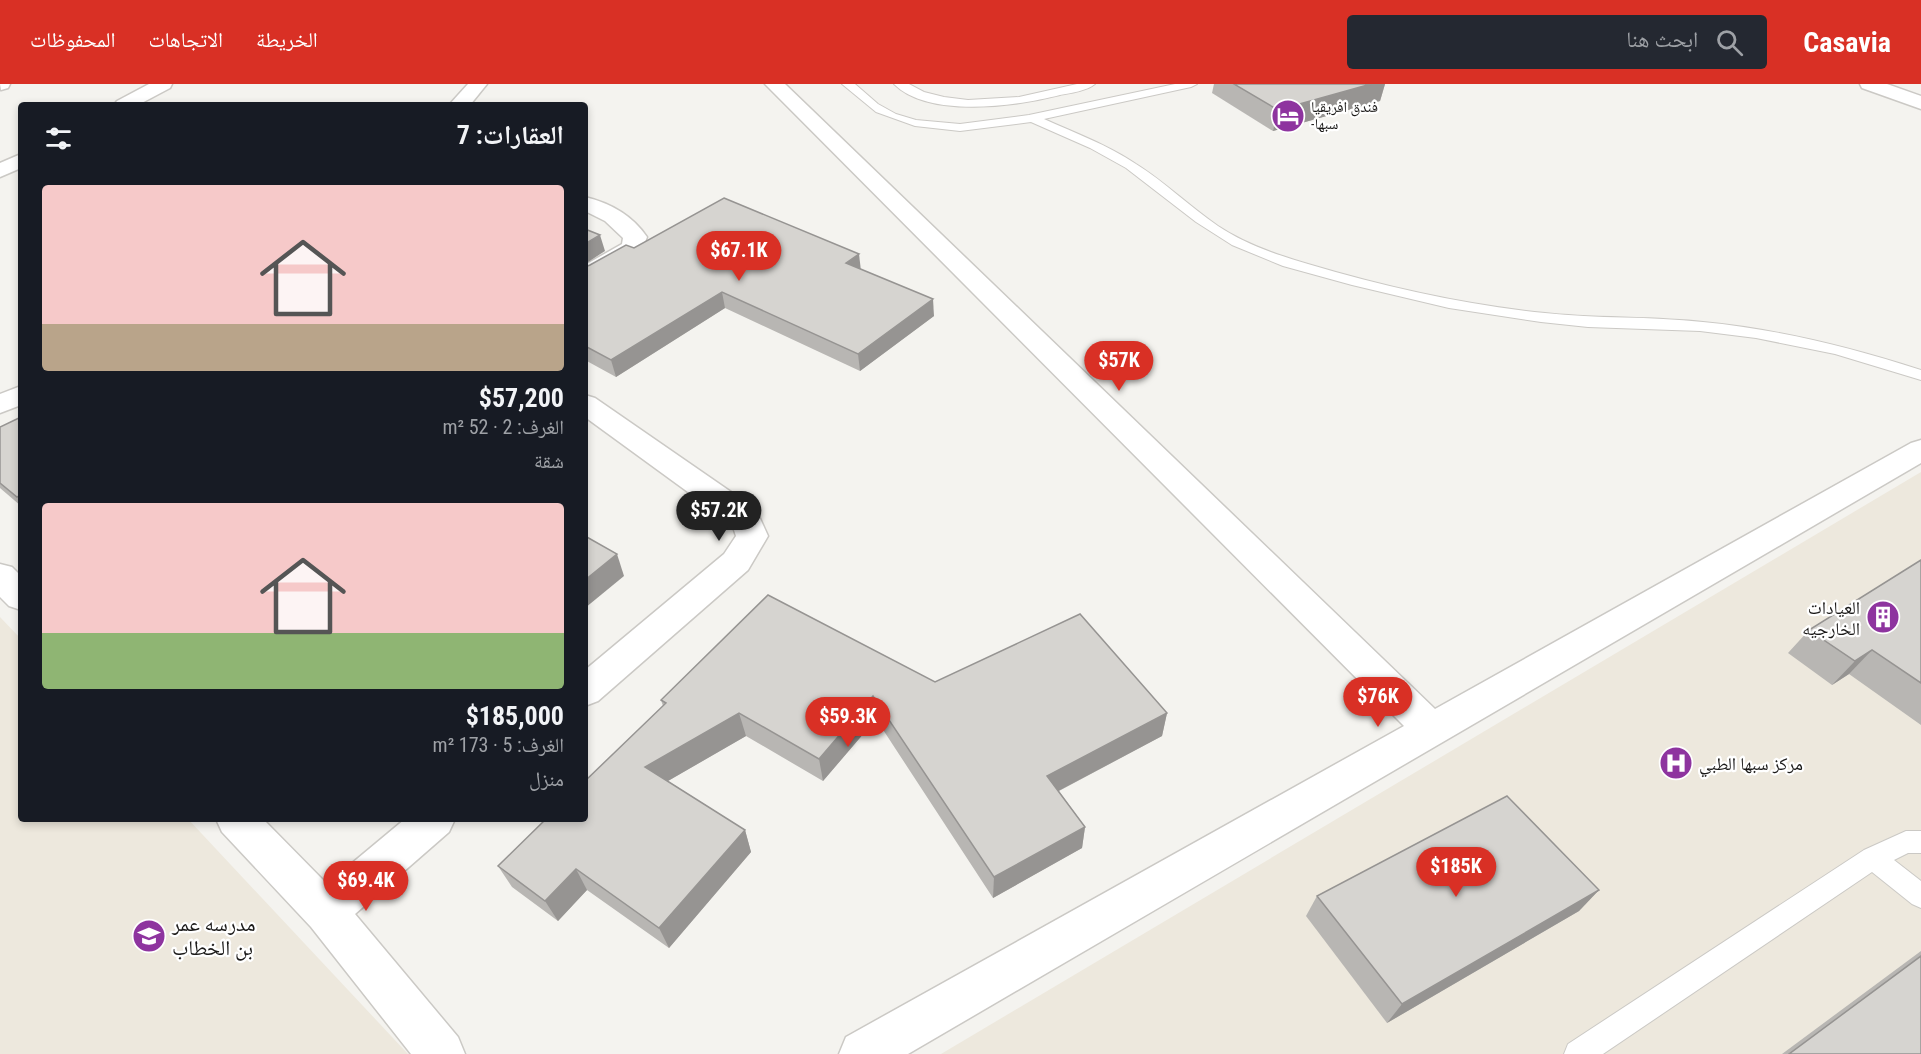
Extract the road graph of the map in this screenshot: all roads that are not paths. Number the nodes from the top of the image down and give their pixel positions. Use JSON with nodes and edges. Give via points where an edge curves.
{"nodes":[{"id":1,"x":163,"y":84,"type":"edge"},
{"id":2,"x":478,"y":84,"type":"edge"},
{"id":3,"x":774,"y":84,"type":"edge"},
{"id":4,"x":848,"y":84,"type":"edge"},
{"id":5,"x":900,"y":84,"type":"edge"},
{"id":6,"x":1089,"y":84,"type":"edge"},
{"id":7,"x":1191,"y":84,"type":"edge"},
{"id":8,"x":1869,"y":84,"type":"edge"},
{"id":9,"x":1030,"y":88,"type":"dead end"},
{"id":10,"x":1043,"y":94,"type":"junction"},
{"id":11,"x":130,"y":102,"type":"edge"},
{"id":12,"x":462,"y":102,"type":"edge"},
{"id":13,"x":1921,"y":103,"type":"edge"},
{"id":14,"x":1032,"y":118,"type":"junction"},
{"id":15,"x":18,"y":162,"type":"edge"},
{"id":16,"x":0,"y":171,"type":"edge"},
{"id":17,"x":588,"y":205,"type":"edge"},
{"id":18,"x":588,"y":273,"type":"edge"},
{"id":19,"x":1921,"y":375,"type":"edge"},
{"id":20,"x":18,"y":395,"type":"edge"},
{"id":21,"x":0,"y":404,"type":"edge"},
{"id":22,"x":588,"y":406,"type":"edge"},
{"id":23,"x":1921,"y":450,"type":"edge"},
{"id":24,"x":0,"y":576,"type":"edge"},
{"id":25,"x":18,"y":594,"type":"edge"},
{"id":26,"x":588,"y":688,"type":"edge"},
{"id":27,"x":1432,"y":730,"type":"junction"},
{"id":28,"x":239,"y":822,"type":"edge"},
{"id":29,"x":431,"y":822,"type":"edge"},
{"id":30,"x":1921,"y":843,"type":"edge"},
{"id":31,"x":1873,"y":858,"type":"junction"},
{"id":32,"x":1921,"y":896,"type":"edge"},
{"id":33,"x":326,"y":912,"type":"junction"},
{"id":34,"x":441,"y":1054,"type":"edge"},
{"id":35,"x":863,"y":1054,"type":"edge"},
{"id":36,"x":1578,"y":1054,"type":"edge"}],
"edges":[{"from":1,"to":11,"type":"street"},
{"from":2,"to":12,"type":"street"},
{"from":3,"to":27,"type":"street"},
{"from":4,"to":14,"type":"lane","via":[[892,116],[925,124],[984,127]]},
{"from":5,"to":10,"type":"lane","via":[[923,96],[996,103]]},
{"from":6,"to":10,"type":"lane"},
{"from":7,"to":14,"type":"lane"},
{"from":8,"to":13,"type":"street"},
{"from":9,"to":10,"type":"lane"},
{"from":14,"to":19,"type":"lane","via":[[1133,167],[1225,236],[1325,274],[1448,304],[1511,314],[1585,322],[1699,326],[1760,334],[1824,347]]},
{"from":15,"to":16,"type":"street"},
{"from":17,"to":18,"type":"street","via":[[616,216],[635,237],[633,247]]},
{"from":20,"to":21,"type":"street"},
{"from":22,"to":26,"type":"street","via":[[736,511],[747,522],[752,536],[736,562]]},
{"from":23,"to":27,"type":"street"},
{"from":24,"to":25,"type":"street"},
{"from":27,"to":35,"type":"street"},
{"from":28,"to":33,"type":"street"},
{"from":29,"to":33,"type":"street"},
{"from":30,"to":31,"type":"lane","via":[[1906,842]]},
{"from":31,"to":32,"type":"lane"},
{"from":31,"to":36,"type":"lane"},
{"from":33,"to":34,"type":"street"}]}
